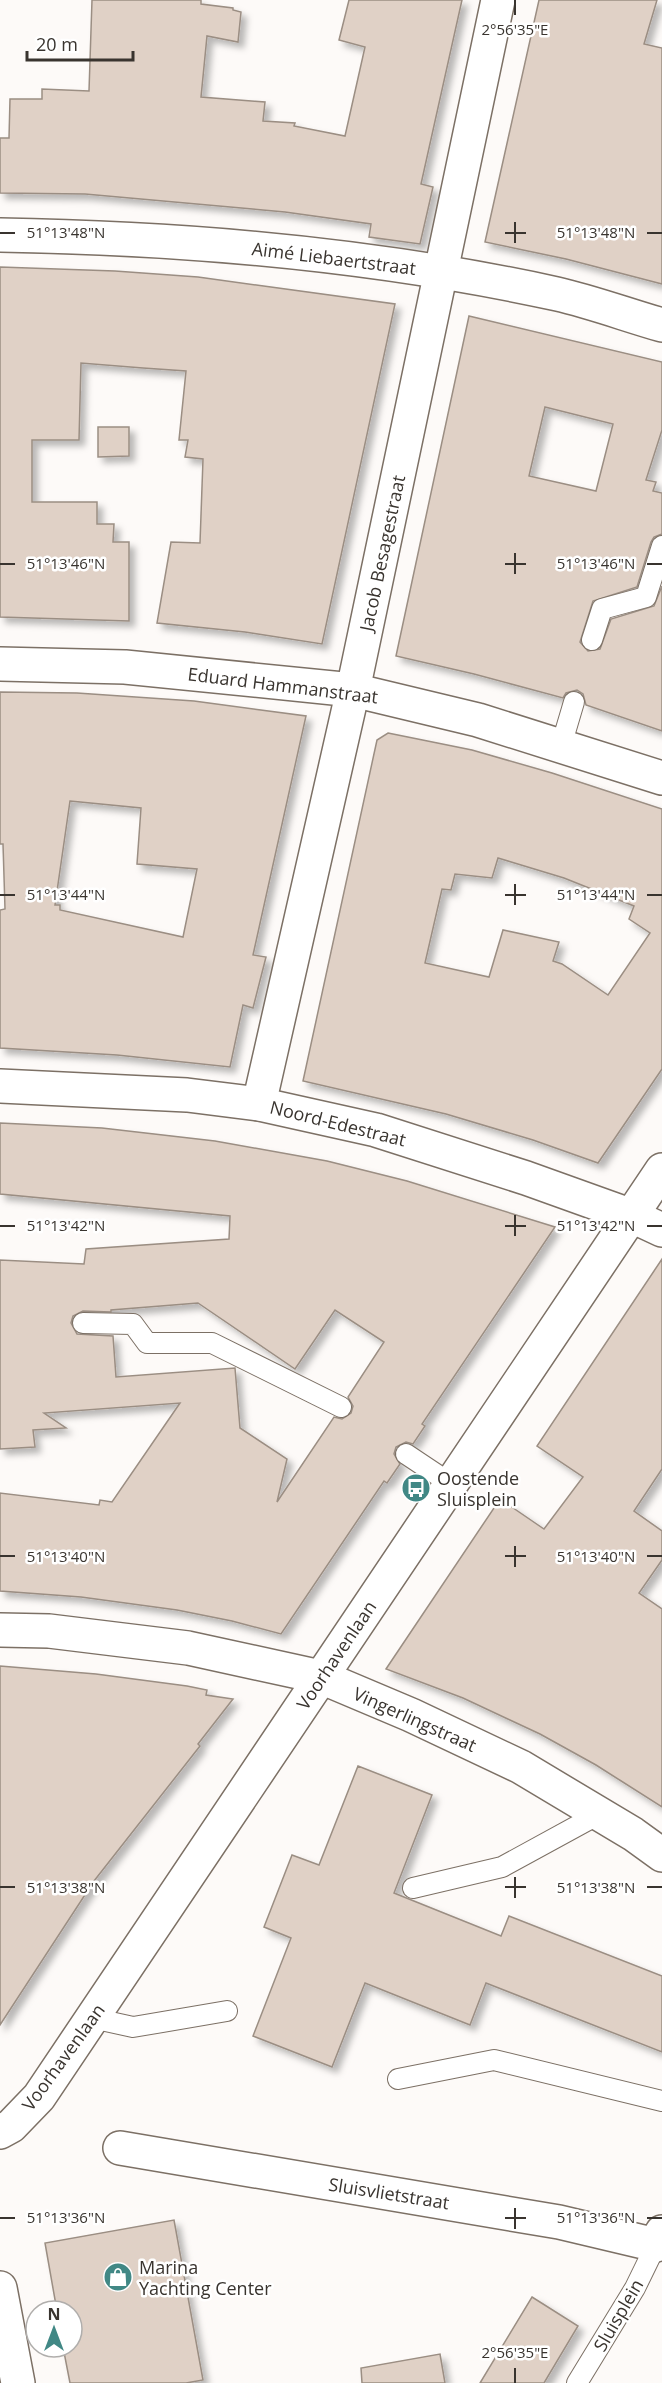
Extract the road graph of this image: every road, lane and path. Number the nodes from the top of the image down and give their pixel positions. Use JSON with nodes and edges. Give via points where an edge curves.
{"nodes":[{"id":1,"x":498,"y":0,"type":"edge"},
{"id":2,"x":0,"y":235,"type":"edge"},
{"id":3,"x":440,"y":271,"type":"junction"},
{"id":4,"x":662,"y":325,"type":"edge"},
{"id":5,"x":662,"y":546,"type":"edge"},
{"id":6,"x":592,"y":640,"type":"dead end"},
{"id":7,"x":0,"y":664,"type":"edge"},
{"id":8,"x":353,"y":690,"type":"junction"},
{"id":9,"x":574,"y":702,"type":"dead end"},
{"id":10,"x":561,"y":746,"type":"junction"},
{"id":11,"x":662,"y":778,"type":"edge"},
{"id":12,"x":0,"y":1086,"type":"edge"},
{"id":13,"x":259,"y":1104,"type":"junction"},
{"id":14,"x":662,"y":1170,"type":"edge"},
{"id":15,"x":632,"y":1216,"type":"junction"},
{"id":16,"x":662,"y":1230,"type":"edge"},
{"id":17,"x":83,"y":1323,"type":"dead end"},
{"id":18,"x":341,"y":1407,"type":"dead end"},
{"id":19,"x":406,"y":1455,"type":"dead end"},
{"id":20,"x":451,"y":1484,"type":"junction"},
{"id":21,"x":0,"y":1630,"type":"edge"},
{"id":22,"x":321,"y":1677,"type":"junction"},
{"id":23,"x":599,"y":1814,"type":"junction"},
{"id":24,"x":662,"y":1855,"type":"edge"},
{"id":25,"x":413,"y":1888,"type":"dead end"},
{"id":26,"x":227,"y":2011,"type":"dead end"},
{"id":27,"x":92,"y":2018,"type":"junction"},
{"id":28,"x":398,"y":2079,"type":"dead end"},
{"id":29,"x":662,"y":2101,"type":"edge"},
{"id":30,"x":0,"y":2132,"type":"edge"},
{"id":31,"x":120,"y":2148,"type":"dead end"},
{"id":32,"x":659,"y":2239,"type":"edge"},
{"id":33,"x":0,"y":2289,"type":"edge"},
{"id":34,"x":18,"y":2383,"type":"edge"},
{"id":35,"x":578,"y":2383,"type":"edge"}],
"edges":[{"from":1,"to":3,"type":"street","name":"Jacob Besagestraat"},
{"from":2,"to":3,"type":"street","name":"Aimé Liebaertstraat","via":[[293,251]]},
{"from":3,"to":4,"type":"street","name":"Aimé Liebaertstraat","via":[[559,295]]},
{"from":3,"to":8,"type":"street","name":"Jacob Besagestraat"},
{"from":5,"to":6,"type":"lane","via":[[646,597],[602,609]]},
{"from":7,"to":8,"type":"street","name":"Eduard Hammanstraat","via":[[125,667]]},
{"from":8,"to":10,"type":"street","name":"Eduard Hammanstraat","via":[[478,720]]},
{"from":8,"to":13,"type":"street","name":"Jacob Besagestraat"},
{"from":9,"to":10,"type":"lane"},
{"from":10,"to":11,"type":"street","name":"Eduard Hammanstraat"},
{"from":12,"to":13,"type":"street","name":"Noord-Edestraat","via":[[186,1095]]},
{"from":13,"to":15,"type":"street","name":"Noord-Edestraat","via":[[376,1131]]},
{"from":14,"to":15,"type":"street","name":"Voorhavenlaan"},
{"from":15,"to":16,"type":"street","name":"Noord-Edestraat"},
{"from":15,"to":20,"type":"street","name":"Voorhavenlaan"},
{"from":17,"to":18,"type":"lane","via":[[133,1324],[147,1343],[212,1343]]},
{"from":19,"to":20,"type":"lane"},
{"from":20,"to":22,"type":"street","name":"Voorhavenlaan"},
{"from":21,"to":22,"type":"street","name":"Vingerlingstraat","via":[[49,1631],[188,1648]]},
{"from":22,"to":23,"type":"street","name":"Vingerlingstraat","via":[[521,1767]]},
{"from":22,"to":27,"type":"street","name":"Voorhavenlaan"},
{"from":23,"to":24,"type":"street","name":"Vingerlingstraat"},
{"from":23,"to":25,"type":"lane","via":[[502,1867]]},
{"from":26,"to":27,"type":"lane","via":[[133,2027]]},
{"from":27,"to":30,"type":"street","name":"Voorhavenlaan","via":[[39,2097]]},
{"from":28,"to":29,"type":"lane","via":[[494,2060]]},
{"from":31,"to":32,"type":"street","name":"Sluisvlietstraat"},
{"from":32,"to":35,"type":"lane","name":"Sluisplein","via":[[635,2288]]},
{"from":33,"to":34,"type":"street"}]}
